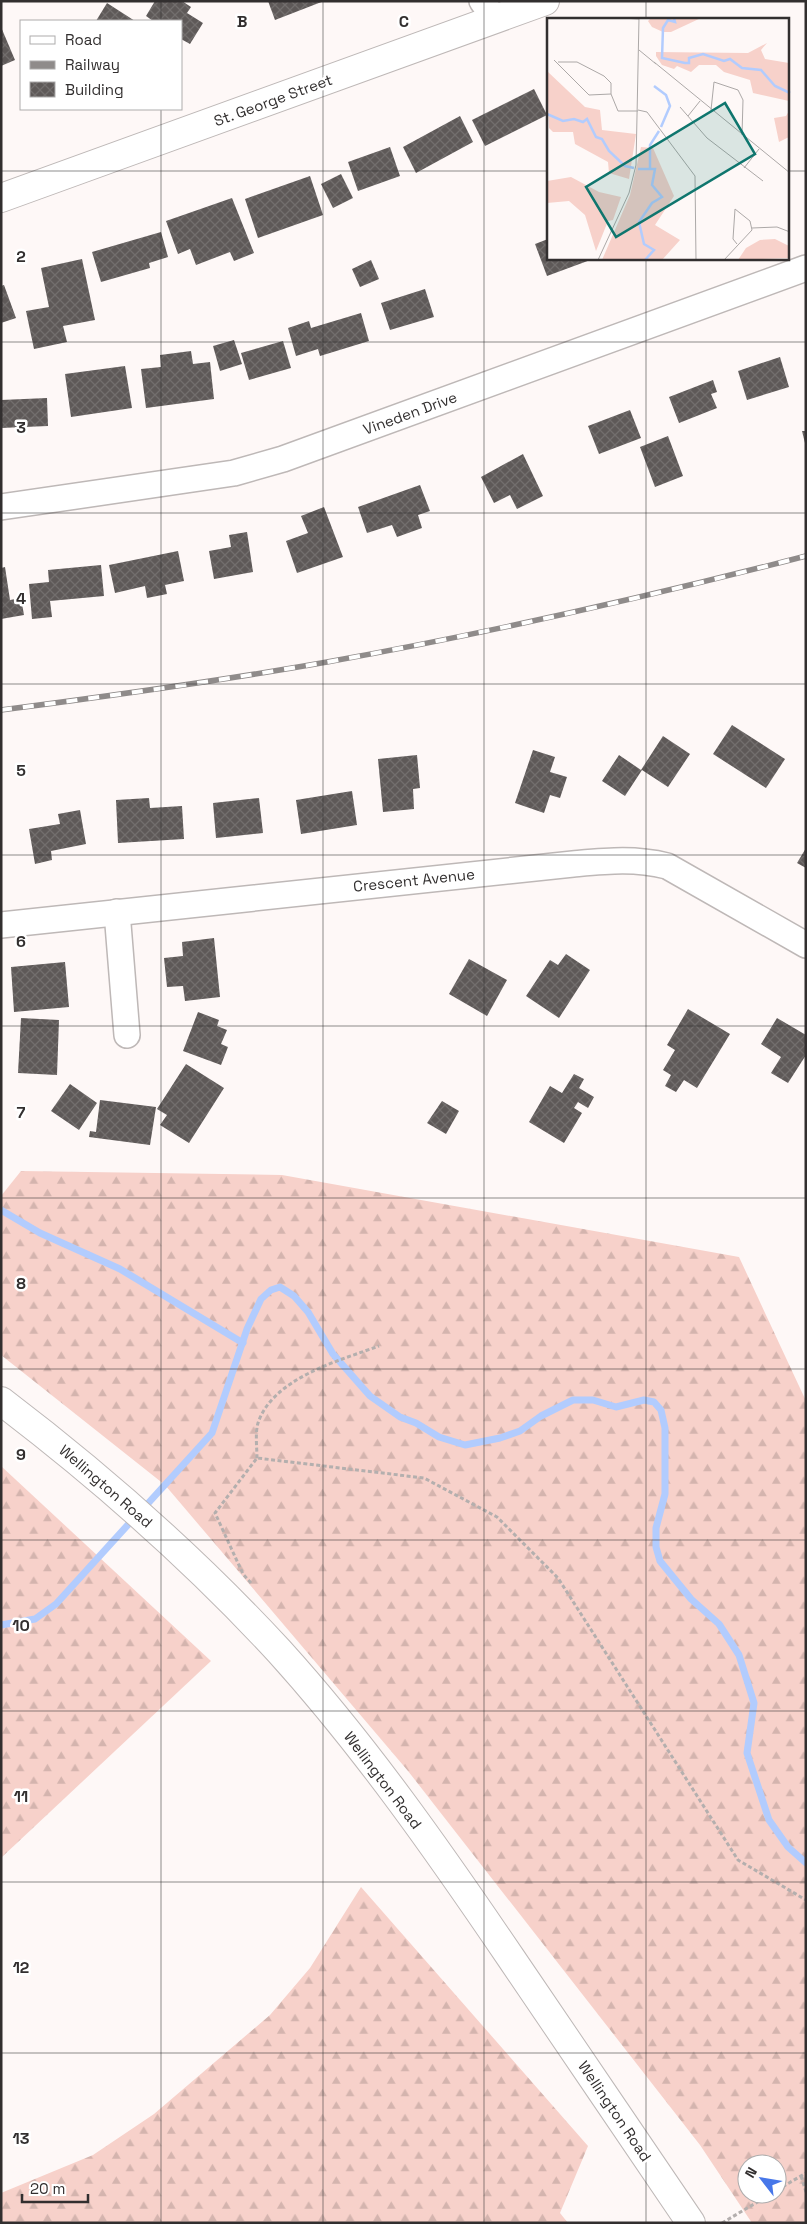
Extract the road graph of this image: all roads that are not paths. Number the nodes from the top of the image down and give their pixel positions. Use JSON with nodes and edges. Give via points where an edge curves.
{"nodes":[{"id":1,"x":545,"y":1,"type":"edge"},
{"id":2,"x":489,"y":10,"type":"edge"},
{"id":3,"x":1,"y":198,"type":"edge"},
{"id":4,"x":806,"y":268,"type":"edge"},
{"id":5,"x":1,"y":507,"type":"edge"},
{"id":6,"x":117,"y":912,"type":"junction"},
{"id":7,"x":1,"y":925,"type":"edge"},
{"id":8,"x":806,"y":945,"type":"edge"},
{"id":9,"x":127,"y":1035,"type":"dead end"},
{"id":10,"x":1,"y":1401,"type":"edge"},
{"id":11,"x":691,"y":2223,"type":"edge"}],
"edges":[{"from":1,"to":2,"type":"main road","name":"St. George Street"},
{"from":2,"to":3,"type":"main road","name":"St. George Street"},
{"from":4,"to":5,"type":"street","name":"Vineden Drive","via":[[283,459],[234,473]]},
{"from":6,"to":7,"type":"street","name":"Crescent Avenue"},
{"from":6,"to":8,"type":"street","name":"Crescent Avenue","via":[[573,864],[644,860],[668,866]]},
{"from":6,"to":9,"type":"street"},
{"from":10,"to":11,"type":"main road","name":"Wellington Road","via":[[100,1479],[175,1546],[281,1653],[347,1731],[470,1899]]}]}
